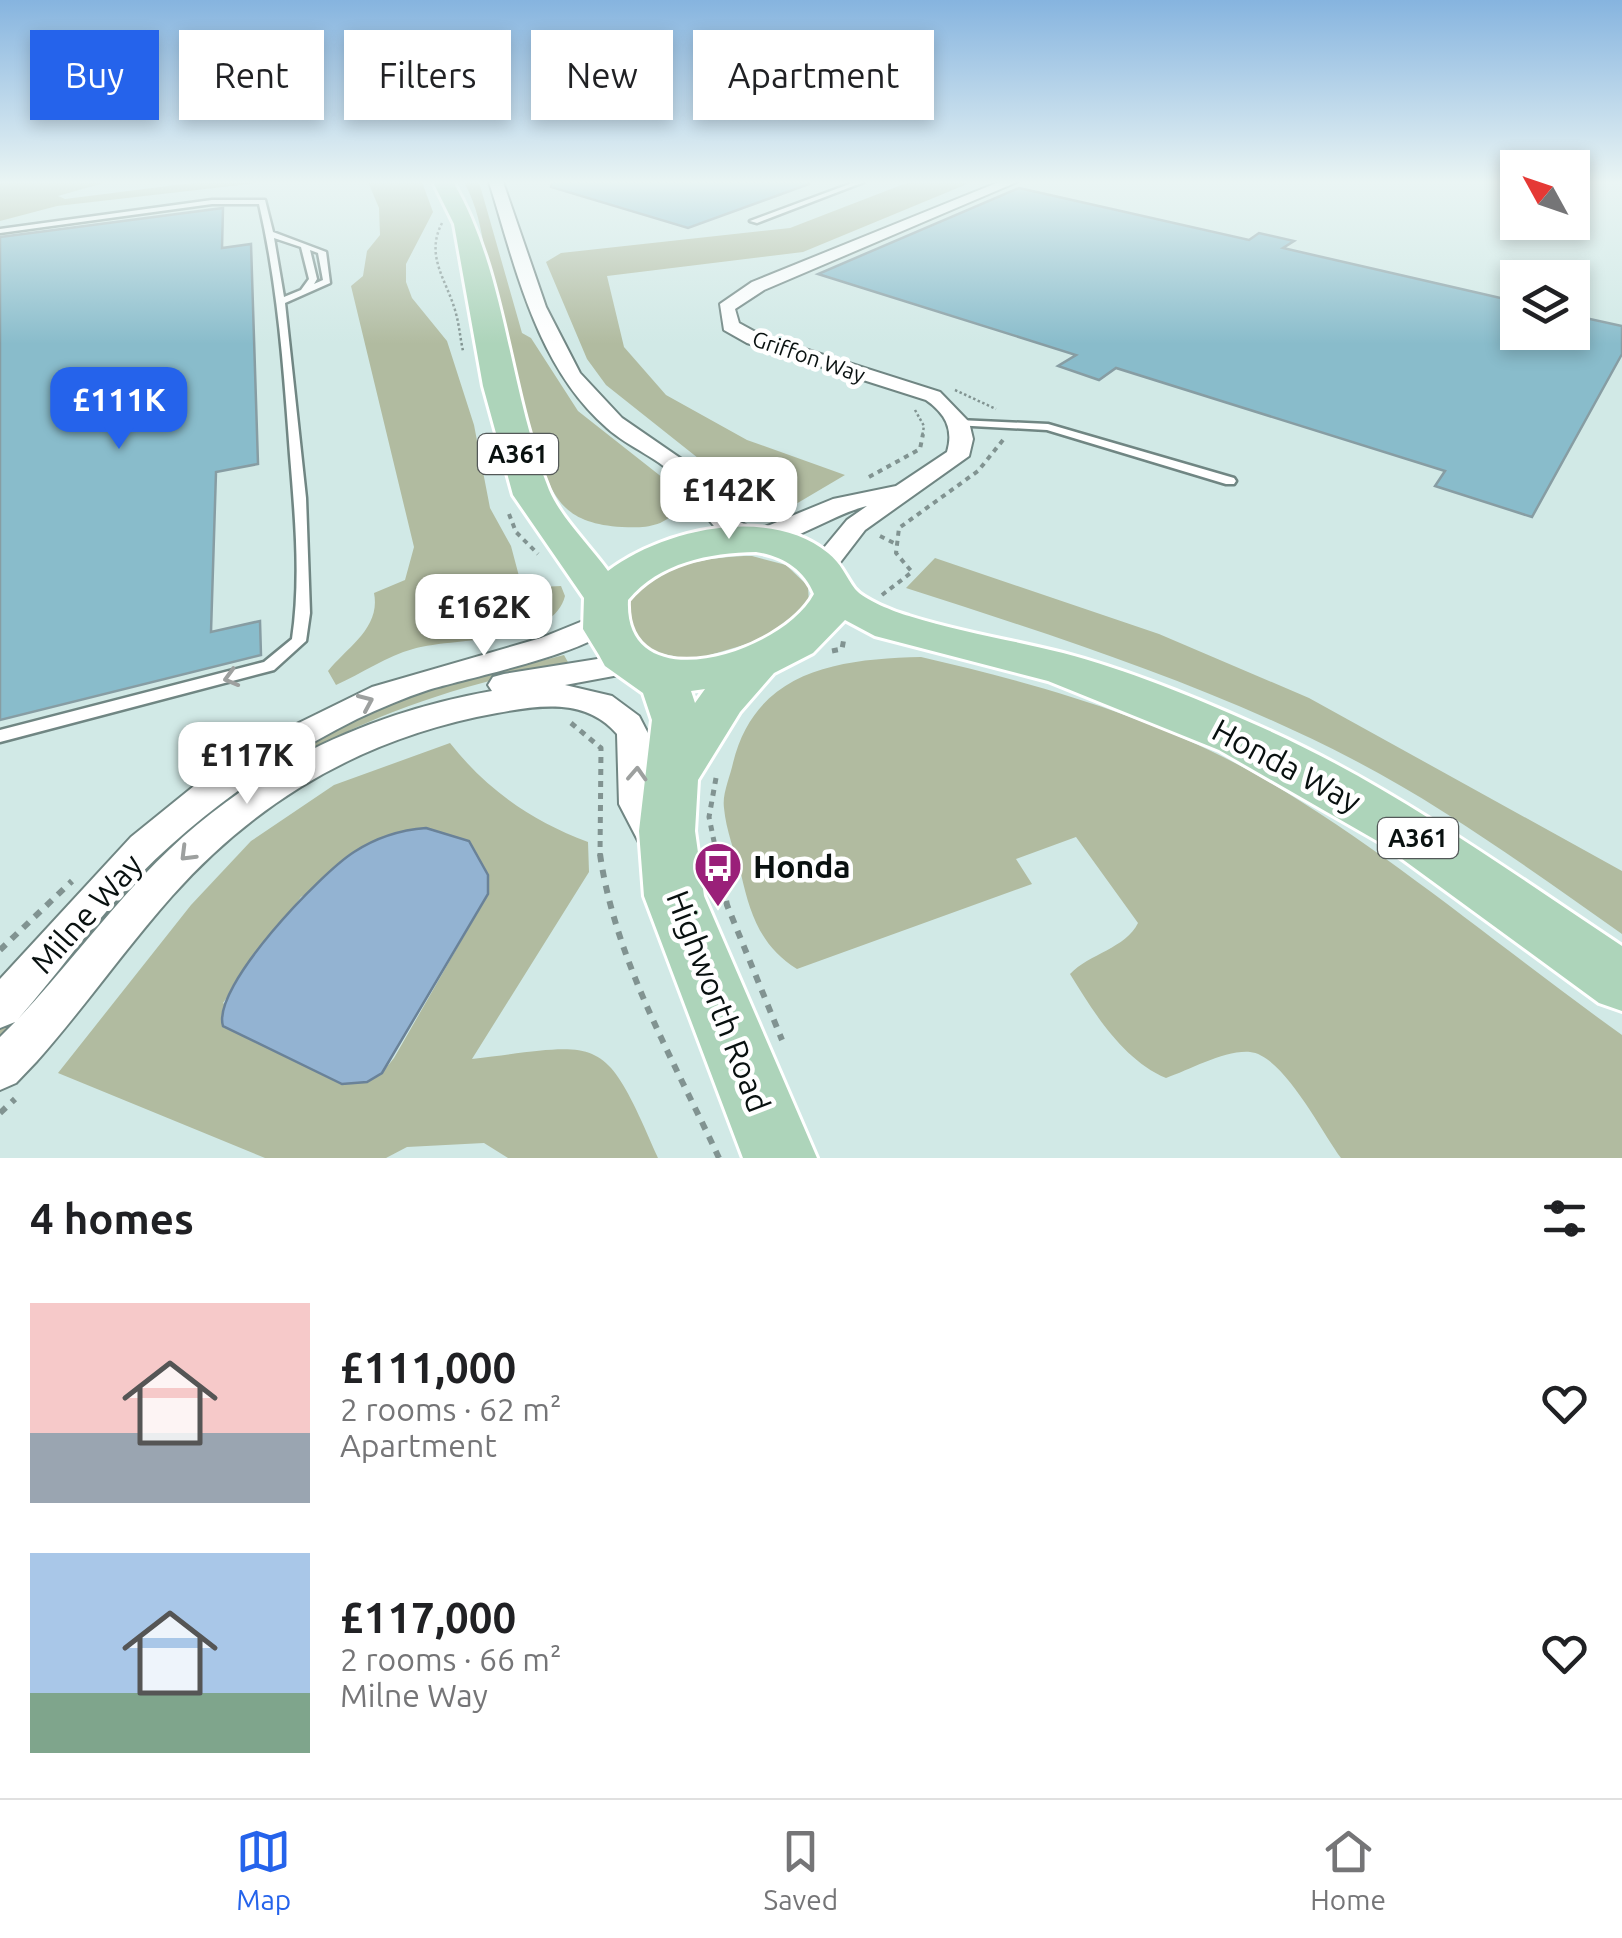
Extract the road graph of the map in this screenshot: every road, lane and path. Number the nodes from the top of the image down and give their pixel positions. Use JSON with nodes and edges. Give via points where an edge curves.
{"nodes":[{"id":1,"x":271,"y":236,"type":"edge"},
{"id":2,"x":277,"y":236,"type":"edge"},
{"id":3,"x":469,"y":236,"type":"edge"},
{"id":4,"x":511,"y":236,"type":"edge"},
{"id":5,"x":879,"y":236,"type":"edge"},
{"id":6,"x":302,"y":244,"type":"junction"},
{"id":7,"x":304,"y":292,"type":"junction"},
{"id":8,"x":280,"y":302,"type":"junction"},
{"id":9,"x":912,"y":399,"type":"junction"},
{"id":10,"x":956,"y":420,"type":"junction"},
{"id":11,"x":861,"y":481,"type":"dead end"},
{"id":12,"x":1230,"y":481,"type":"dead end"},
{"id":13,"x":904,"y":491,"type":"junction"},
{"id":14,"x":713,"y":510,"type":"junction"},
{"id":15,"x":563,"y":538,"type":"junction"},
{"id":16,"x":753,"y":540,"type":"junction"},
{"id":17,"x":682,"y":551,"type":"junction"},
{"id":18,"x":829,"y":582,"type":"junction"},
{"id":19,"x":606,"y":609,"type":"junction"},
{"id":20,"x":913,"y":633,"type":"junction"},
{"id":21,"x":805,"y":640,"type":"junction"},
{"id":22,"x":757,"y":663,"type":"junction"},
{"id":23,"x":641,"y":666,"type":"junction"},
{"id":24,"x":452,"y":706,"type":"junction"},
{"id":25,"x":555,"y":719,"type":"dead end"},
{"id":26,"x":0,"y":736,"type":"edge"},
{"id":27,"x":670,"y":781,"type":"junction"},
{"id":28,"x":669,"y":863,"type":"junction"},
{"id":29,"x":1622,"y":982,"type":"edge"},
{"id":30,"x":0,"y":1008,"type":"edge"},
{"id":31,"x":11,"y":1079,"type":"edge"},
{"id":32,"x":0,"y":1113,"type":"edge"},
{"id":33,"x":719,"y":1158,"type":"edge"},
{"id":34,"x":780,"y":1158,"type":"edge"}],
"edges":[{"from":1,"to":8,"type":"lane"},
{"from":2,"to":6,"type":"lane"},
{"from":3,"to":15,"type":"main road","number":"A361","via":[[521,465],[543,515]]},
{"from":4,"to":14,"type":"street","via":[[562,360],[614,424],[688,474]]},
{"from":5,"to":9,"type":"street","name":"Griffon Way","via":[[758,286],[726,308],[732,326],[754,339]]},
{"from":6,"to":7,"type":"lane","via":[[313,279]]},
{"from":6,"to":7,"type":"lane","via":[[322,252],[330,278]]},
{"from":7,"to":8,"type":"lane"},
{"from":8,"to":26,"type":"lane","one_way":true,"via":[[303,589],[302,634],[294,647],[269,666]]},
{"from":9,"to":10,"type":"street","name":"Griffon Way"},
{"from":9,"to":11,"type":"path","via":[[924,426],[920,449]]},
{"from":10,"to":12,"type":"lane","via":[[1048,426]]},
{"from":10,"to":13,"type":"street","via":[[963,442],[956,456]]},
{"from":13,"to":16,"type":"street","via":[[842,504]]},
{"from":13,"to":18,"type":"street","via":[[848,532]]},
{"from":14,"to":16,"type":"street"},
{"from":14,"to":17,"type":"street"},
{"from":15,"to":17,"type":"main road","via":[[628,552]]},
{"from":15,"to":19,"type":"main road","number":"A361"},
{"from":16,"to":17,"type":"main road"},
{"from":16,"to":18,"type":"main road","via":[[799,552]]},
{"from":17,"to":19,"type":"main road","via":[[638,568]]},
{"from":18,"to":20,"type":"main road","name":"Honda Way","number":"A361","via":[[876,620]]},
{"from":18,"to":21,"type":"main road","via":[[821,628]]},
{"from":19,"to":23,"type":"main road","via":[[613,643]]},
{"from":30,"to":19,"type":"street","name":"Milne Way","one_way":true,"via":[[144,848],[275,749],[384,694],[550,648]]},
{"from":20,"to":21,"type":"main road","name":"Honda Way","number":"A361"},
{"from":20,"to":29,"type":"main road","name":"Honda Way","number":"A361","via":[[1063,669],[1237,737],[1399,826]]},
{"from":21,"to":22,"type":"main road"},
{"from":22,"to":23,"type":"main road","via":[[690,676]]},
{"from":22,"to":27,"type":"main road"},
{"from":23,"to":24,"type":"street","name":"Milne Way","via":[[538,676]]},
{"from":23,"to":27,"type":"main road","name":"Highworth Road","via":[[674,703]]},
{"from":28,"to":24,"type":"street","name":"Milne Way","one_way":true,"via":[[638,809],[632,733],[611,711],[552,694]]},
{"from":24,"to":31,"type":"street","name":"Milne Way","one_way":true,"via":[[356,739],[238,808],[178,863],[60,1005]]},
{"from":25,"to":33,"type":"path","via":[[585,730],[601,748],[597,836],[614,924]]},
{"from":27,"to":28,"type":"main road","name":"Highworth Road"},
{"from":28,"to":34,"type":"main road","name":"Highworth Road","via":[[687,934]]},
{"from":31,"to":32,"type":"path"}]}
